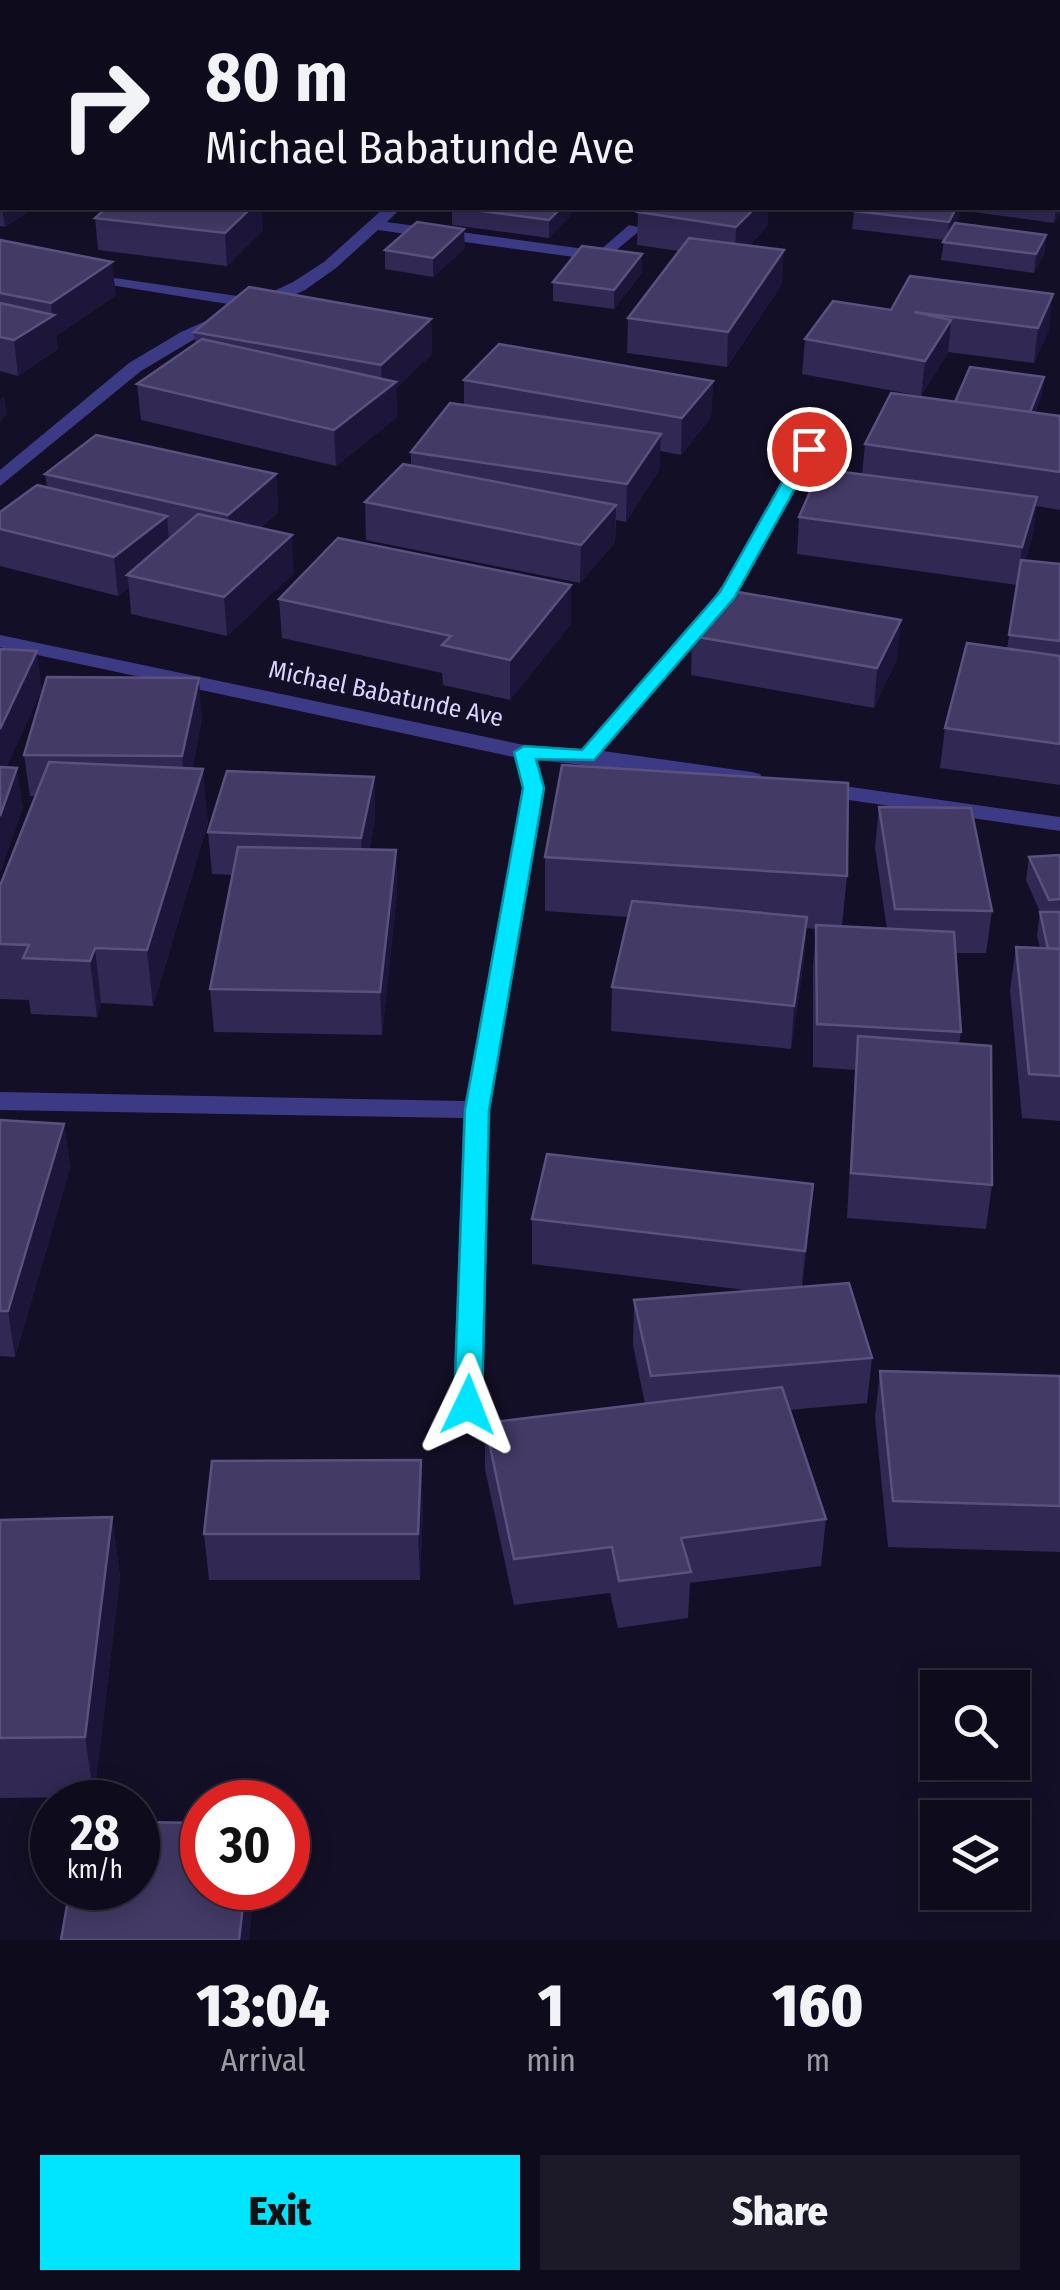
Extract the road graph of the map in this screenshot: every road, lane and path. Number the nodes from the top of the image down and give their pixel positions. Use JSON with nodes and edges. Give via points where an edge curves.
{"nodes":[{"id":1,"x":391,"y":210,"type":"edge"},
{"id":2,"x":374,"y":225,"type":"junction"},
{"id":3,"x":634,"y":228,"type":"edge"},
{"id":4,"x":55,"y":271,"type":"edge"},
{"id":5,"x":258,"y":304,"type":"junction"},
{"id":6,"x":809,"y":449,"type":"dead end"},
{"id":7,"x":0,"y":480,"type":"edge"},
{"id":8,"x":0,"y":641,"type":"edge"},
{"id":9,"x":524,"y":752,"type":"junction"},
{"id":10,"x":587,"y":756,"type":"junction"},
{"id":11,"x":1060,"y":824,"type":"edge"},
{"id":12,"x":0,"y":1102,"type":"edge"},
{"id":13,"x":477,"y":1110,"type":"junction"},
{"id":14,"x":468,"y":1405,"type":"dead end"}],
"edges":[{"from":1,"to":2,"type":"street"},
{"from":2,"to":3,"type":"street","via":[[602,256]]},
{"from":2,"to":5,"type":"street","via":[[299,286]]},
{"from":4,"to":5,"type":"street"},
{"from":5,"to":7,"type":"street","via":[[136,367]]},
{"from":6,"to":10,"type":"street","via":[[728,594]]},
{"from":8,"to":9,"type":"street","name":"Michael Babatunde Ave"},
{"from":9,"to":10,"type":"street","name":"Michael Babatunde Ave"},
{"from":9,"to":13,"type":"street","via":[[534,788]]},
{"from":10,"to":11,"type":"street","name":"Michael Babatunde Ave"},
{"from":12,"to":13,"type":"street"},
{"from":13,"to":14,"type":"street"}]}
